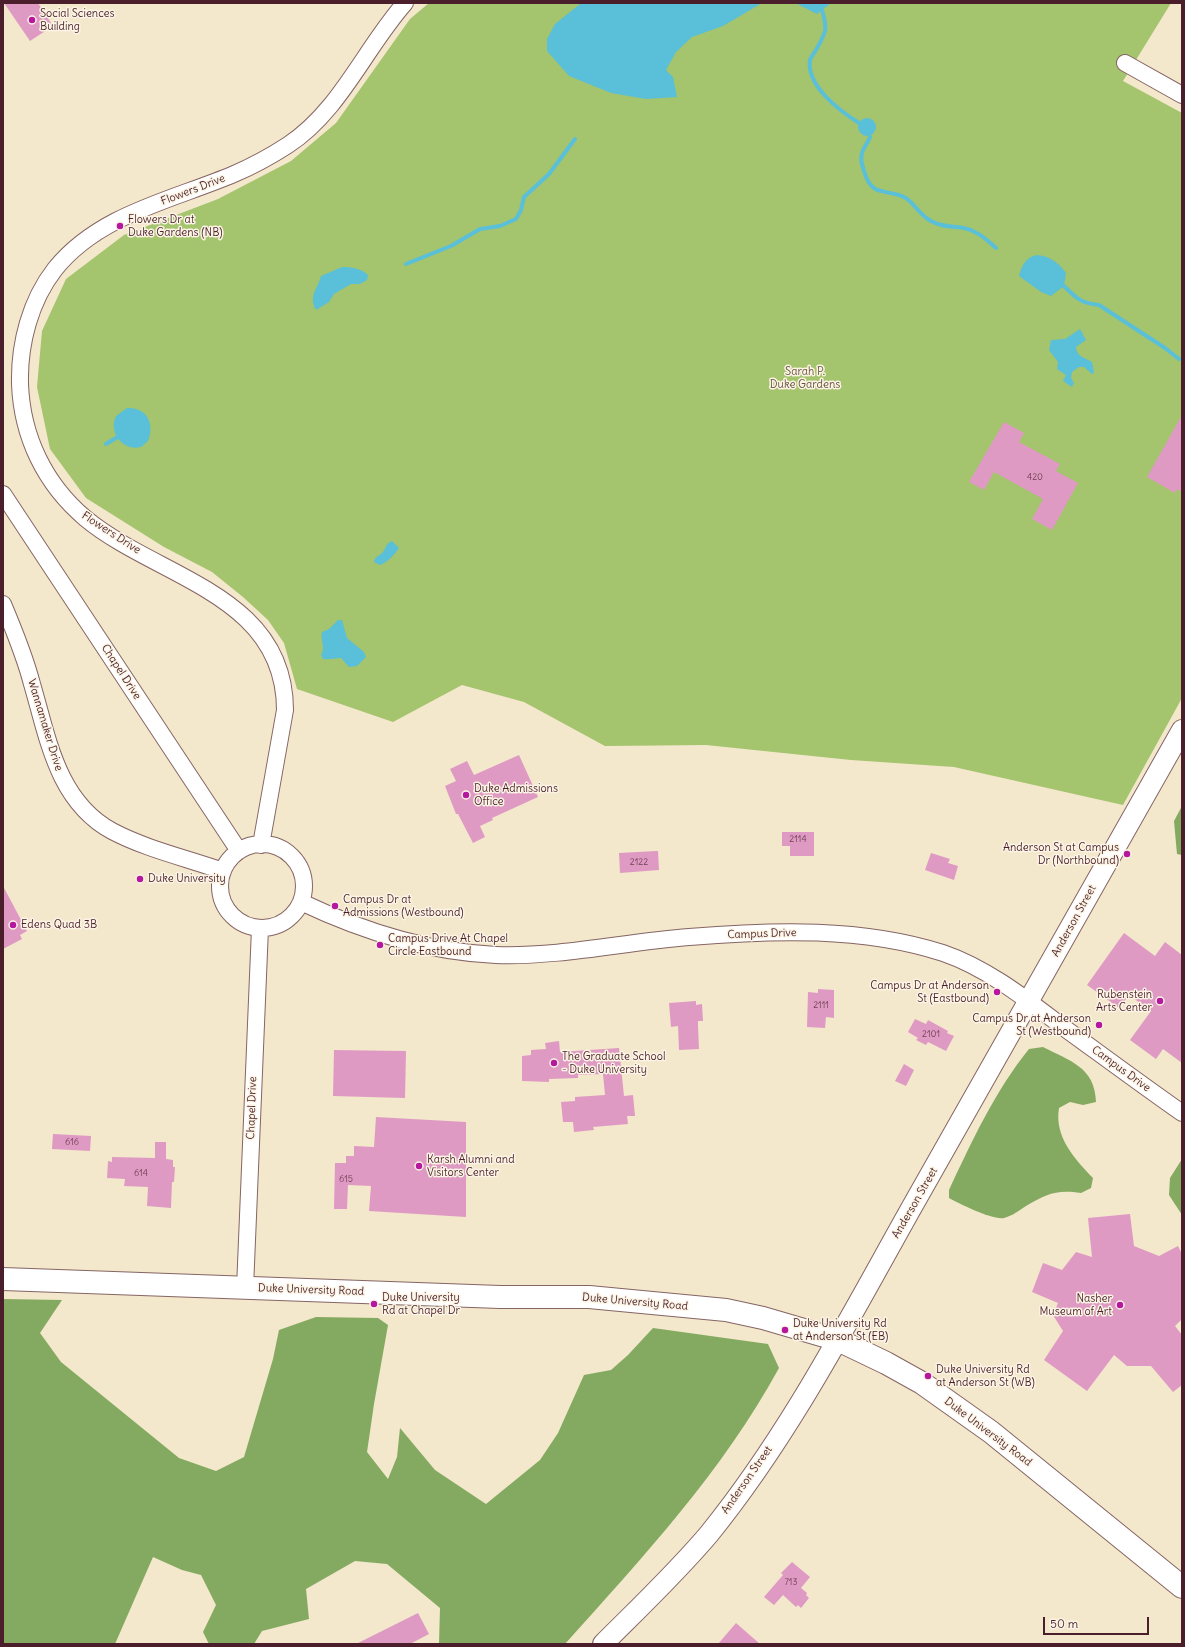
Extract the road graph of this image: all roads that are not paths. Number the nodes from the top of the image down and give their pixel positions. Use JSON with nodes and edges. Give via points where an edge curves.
{"nodes":[{"id":1,"x":405,"y":3,"type":"edge"},
{"id":2,"x":1125,"y":63,"type":"dead end"},
{"id":3,"x":1182,"y":95,"type":"edge"},
{"id":4,"x":3,"y":494,"type":"edge"},
{"id":5,"x":3,"y":604,"type":"edge"},
{"id":6,"x":1182,"y":730,"type":"edge"},
{"id":7,"x":261,"y":844,"type":"junction"},
{"id":8,"x":239,"y":851,"type":"junction"},
{"id":9,"x":223,"y":871,"type":"junction"},
{"id":10,"x":301,"y":902,"type":"junction"},
{"id":11,"x":260,"y":928,"type":"junction"},
{"id":12,"x":1028,"y":1002,"type":"junction"},
{"id":13,"x":1182,"y":1113,"type":"edge"},
{"id":14,"x":3,"y":1279,"type":"edge"},
{"id":15,"x":245,"y":1288,"type":"junction"},
{"id":16,"x":838,"y":1340,"type":"junction"},
{"id":17,"x":1182,"y":1587,"type":"edge"},
{"id":18,"x":603,"y":1644,"type":"edge"}],
"edges":[{"from":1,"to":7,"type":"street","name":"Flowers Drive","via":[[331,105],[290,143],[236,174],[144,209],[85,239],[48,278],[28,320],[23,343],[20,372],[22,412],[33,450],[58,492],[87,520],[234,606],[255,628],[273,656],[284,690],[285,710]]},
{"from":2,"to":3,"type":"street"},
{"from":4,"to":8,"type":"street","name":"Chapel Drive"},
{"from":5,"to":9,"type":"street","name":"Wannamaker Drive","via":[[19,643],[57,769],[78,803],[95,820],[112,831]]},
{"from":6,"to":12,"type":"street","name":"Anderson Street"},
{"from":7,"to":8,"type":"street"},
{"from":7,"to":10,"type":"street","via":[[275,846],[296,862],[304,888]]},
{"from":8,"to":9,"type":"street","via":[[229,860]]},
{"from":9,"to":11,"type":"street","via":[[221,897],[226,909],[235,919],[247,926]]},
{"from":10,"to":11,"type":"street","via":[[285,922],[273,927]]},
{"from":10,"to":12,"type":"street","name":"Campus Drive","via":[[373,932],[402,940],[496,955],[577,950],[689,937],[852,934],[943,953],[976,967]]},
{"from":11,"to":15,"type":"street","name":"Chapel Drive"},
{"from":12,"to":13,"type":"street","name":"Campus Drive"},
{"from":12,"to":16,"type":"street","name":"Anderson Street"},
{"from":14,"to":15,"type":"main road","name":"Duke University Road"},
{"from":15,"to":16,"type":"main road","name":"Duke University Road","via":[[590,1297],[648,1302],[726,1310]]},
{"from":16,"to":17,"type":"main road","name":"Duke University Road","via":[[922,1383],[992,1432]]},
{"from":16,"to":18,"type":"street","name":"Anderson Street","via":[[735,1500],[708,1535]]}]}
